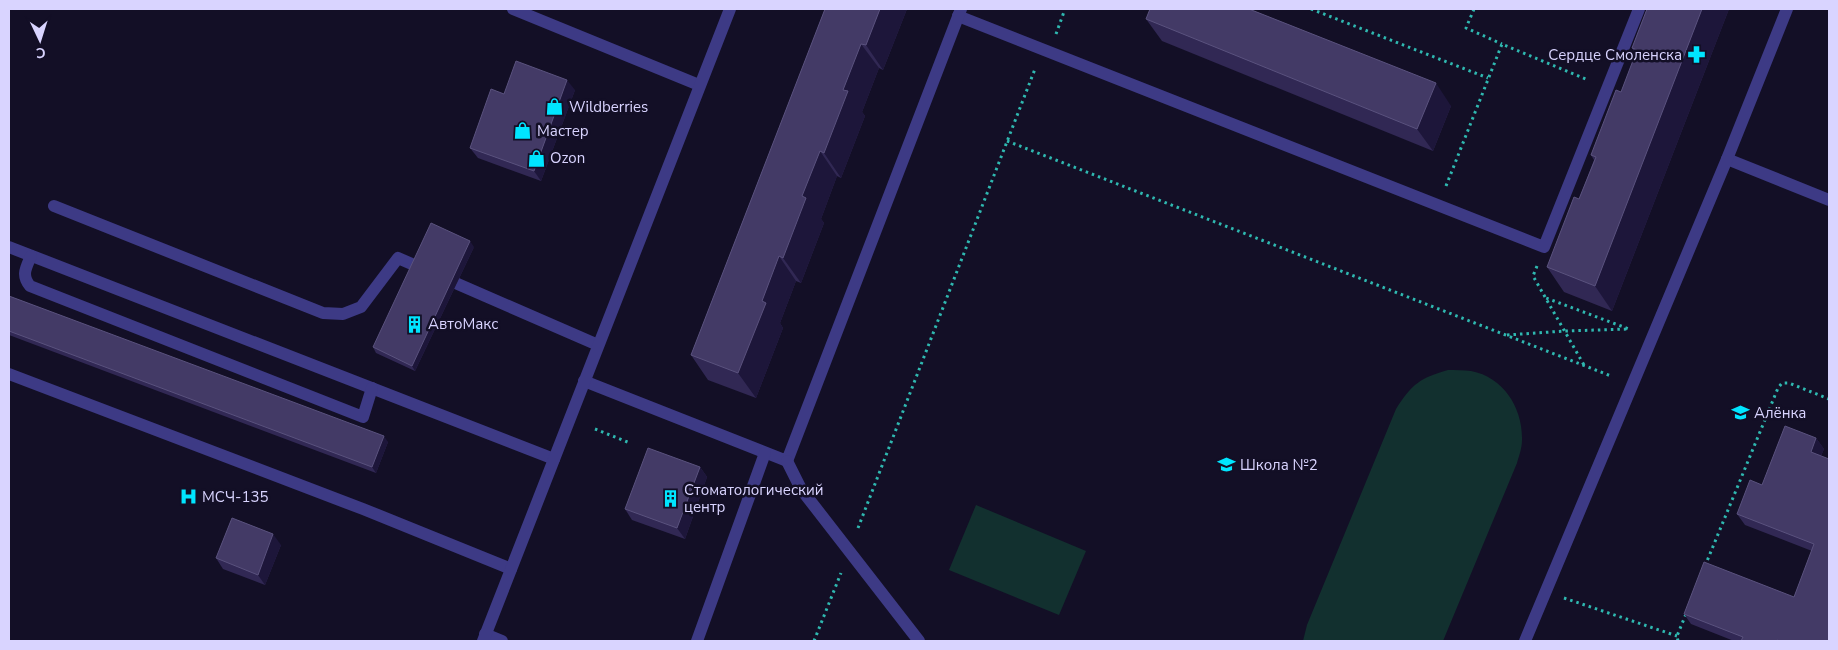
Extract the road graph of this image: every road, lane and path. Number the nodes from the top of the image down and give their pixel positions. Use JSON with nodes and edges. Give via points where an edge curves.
{"nodes":[{"id":1,"x":514,"y":9,"type":"edge"},
{"id":2,"x":730,"y":9,"type":"edge"},
{"id":3,"x":1065,"y":9,"type":"edge"},
{"id":4,"x":1311,"y":9,"type":"edge"},
{"id":5,"x":1474,"y":9,"type":"edge"},
{"id":6,"x":1639,"y":9,"type":"edge"},
{"id":7,"x":1787,"y":9,"type":"edge"},
{"id":8,"x":959,"y":12,"type":"edge"},
{"id":9,"x":1502,"y":44,"type":"junction"},
{"id":10,"x":1045,"y":51,"type":"junction"},
{"id":11,"x":1488,"y":78,"type":"junction"},
{"id":12,"x":700,"y":85,"type":"junction"},
{"id":13,"x":1608,"y":88,"type":"junction"},
{"id":14,"x":1008,"y":141,"type":"junction"},
{"id":15,"x":1727,"y":159,"type":"junction"},
{"id":16,"x":1829,"y":200,"type":"edge"},
{"id":17,"x":1438,"y":205,"type":"junction"},
{"id":18,"x":54,"y":206,"type":"dead end"},
{"id":19,"x":1544,"y":247,"type":"junction"},
{"id":20,"x":9,"y":248,"type":"edge"},
{"id":21,"x":31,"y":256,"type":"junction"},
{"id":22,"x":1546,"y":298,"type":"junction"},
{"id":23,"x":1565,"y":331,"type":"junction"},
{"id":24,"x":1506,"y":335,"type":"junction"},
{"id":25,"x":598,"y":346,"type":"junction"},
{"id":26,"x":1584,"y":366,"type":"junction"},
{"id":27,"x":9,"y":374,"type":"edge"},
{"id":28,"x":1611,"y":376,"type":"dead end"},
{"id":29,"x":584,"y":381,"type":"junction"},
{"id":30,"x":372,"y":388,"type":"junction"},
{"id":31,"x":1829,"y":399,"type":"edge"},
{"id":32,"x":594,"y":429,"type":"dead end"},
{"id":33,"x":630,"y":443,"type":"dead end"},
{"id":34,"x":765,"y":453,"type":"junction"},
{"id":35,"x":554,"y":459,"type":"junction"},
{"id":36,"x":787,"y":461,"type":"junction"},
{"id":37,"x":849,"y":551,"type":"junction"},
{"id":38,"x":511,"y":569,"type":"junction"},
{"id":39,"x":1703,"y":572,"type":"edge"},
{"id":40,"x":1545,"y":591,"type":"junction"},
{"id":41,"x":1688,"y":608,"type":"edge"},
{"id":42,"x":1677,"y":636,"type":"junction"},
{"id":43,"x":484,"y":638,"type":"edge"},
{"id":44,"x":502,"y":641,"type":"edge"},
{"id":45,"x":697,"y":641,"type":"edge"},
{"id":46,"x":814,"y":641,"type":"edge"},
{"id":47,"x":919,"y":641,"type":"edge"},
{"id":48,"x":1524,"y":641,"type":"edge"},
{"id":49,"x":1678,"y":641,"type":"edge"}],
"edges":[{"from":1,"to":12,"type":"street"},
{"from":2,"to":12,"type":"street"},
{"from":3,"to":10,"type":"path"},
{"from":4,"to":11,"type":"path"},
{"from":5,"to":9,"type":"path","via":[[1466,28]]},
{"from":6,"to":13,"type":"street"},
{"from":7,"to":15,"type":"street"},
{"from":8,"to":10,"type":"street"},
{"from":8,"to":36,"type":"street"},
{"from":9,"to":11,"type":"path"},
{"from":9,"to":13,"type":"path"},
{"from":10,"to":14,"type":"path"},
{"from":10,"to":17,"type":"street"},
{"from":11,"to":17,"type":"path"},
{"from":12,"to":25,"type":"street"},
{"from":13,"to":19,"type":"street"},
{"from":14,"to":24,"type":"path"},
{"from":14,"to":37,"type":"path"},
{"from":15,"to":16,"type":"street"},
{"from":15,"to":40,"type":"street"},
{"from":17,"to":19,"type":"street"},
{"from":18,"to":25,"type":"street","via":[[323,314],[343,314],[361,307],[398,258]]},
{"from":19,"to":22,"type":"path","via":[[1533,276]]},
{"from":20,"to":21,"type":"street"},
{"from":21,"to":30,"type":"street"},
{"from":21,"to":30,"type":"street","via":[[24,274],[30,286],[363,417]]},
{"from":22,"to":23,"type":"path"},
{"from":22,"to":23,"type":"path","via":[[1630,329]]},
{"from":23,"to":24,"type":"path"},
{"from":23,"to":26,"type":"path"},
{"from":24,"to":26,"type":"path"},
{"from":25,"to":29,"type":"street"},
{"from":26,"to":28,"type":"path"},
{"from":27,"to":38,"type":"street","via":[[364,509]]},
{"from":29,"to":34,"type":"street"},
{"from":29,"to":35,"type":"street"},
{"from":30,"to":35,"type":"street"},
{"from":31,"to":39,"type":"path","via":[[1788,383],[1782,383],[1778,388]]},
{"from":32,"to":33,"type":"path"},
{"from":34,"to":36,"type":"street"},
{"from":34,"to":45,"type":"street"},
{"from":35,"to":38,"type":"street"},
{"from":36,"to":37,"type":"street","via":[[801,489]]},
{"from":37,"to":46,"type":"path"},
{"from":37,"to":47,"type":"street"},
{"from":38,"to":43,"type":"street"},
{"from":40,"to":42,"type":"path"},
{"from":40,"to":48,"type":"street"},
{"from":41,"to":42,"type":"path"},
{"from":42,"to":49,"type":"path"},
{"from":43,"to":44,"type":"street"}]}
